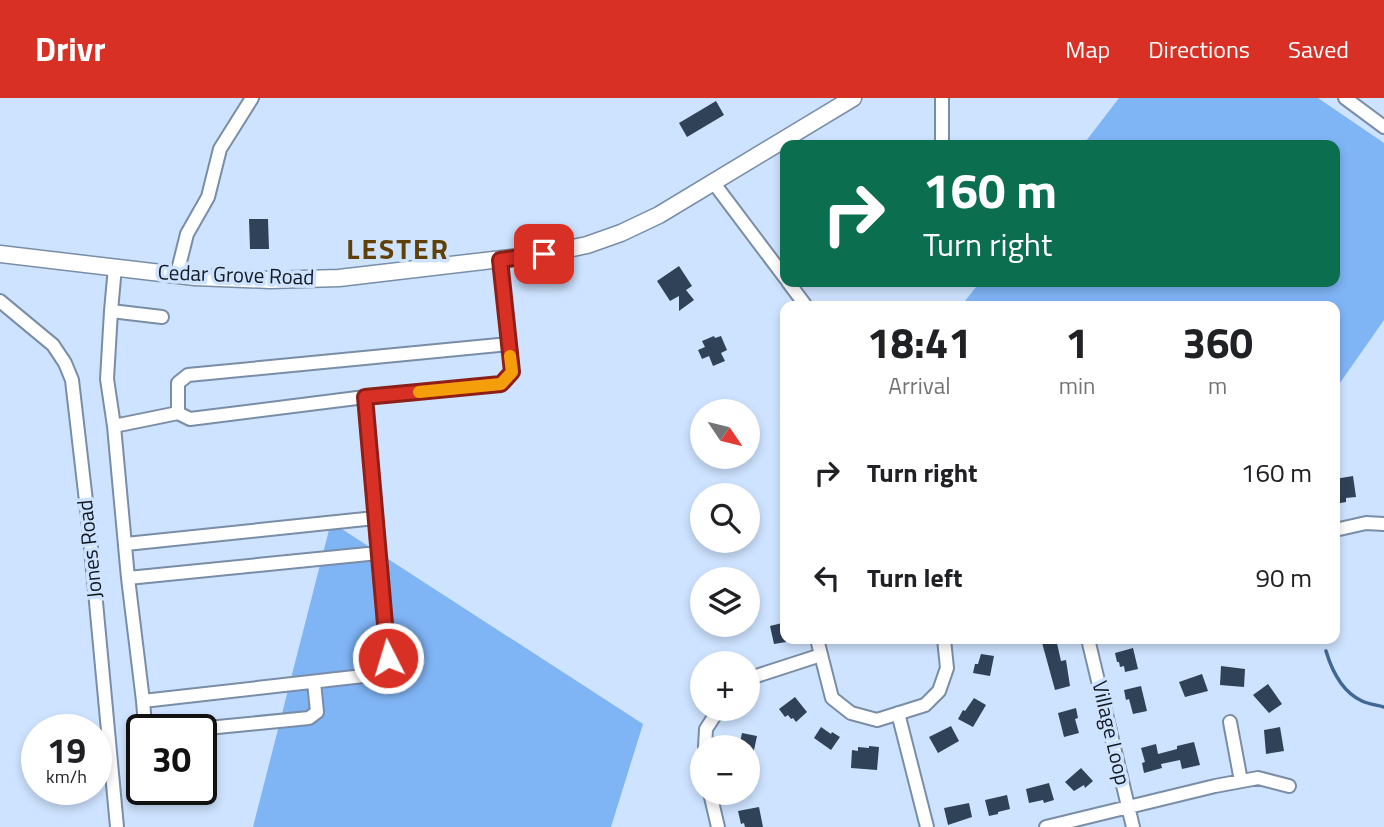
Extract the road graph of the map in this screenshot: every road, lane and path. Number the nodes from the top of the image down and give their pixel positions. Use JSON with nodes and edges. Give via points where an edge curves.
{"nodes":[{"id":1,"x":253,"y":98,"type":"edge"},
{"id":2,"x":853,"y":98,"type":"edge"},
{"id":3,"x":942,"y":98,"type":"edge"},
{"id":4,"x":1345,"y":98,"type":"edge"},
{"id":5,"x":1384,"y":127,"type":"edge"},
{"id":6,"x":783,"y":140,"type":"edge"},
{"id":7,"x":942,"y":140,"type":"edge"},
{"id":8,"x":780,"y":142,"type":"edge"},
{"id":9,"x":713,"y":182,"type":"junction"},
{"id":10,"x":0,"y":254,"type":"edge"},
{"id":11,"x":500,"y":260,"type":"junction"},
{"id":12,"x":116,"y":267,"type":"junction"},
{"id":13,"x":780,"y":271,"type":"edge"},
{"id":14,"x":177,"y":274,"type":"junction"},
{"id":15,"x":0,"y":301,"type":"edge"},
{"id":16,"x":111,"y":311,"type":"junction"},
{"id":17,"x":162,"y":317,"type":"dead end"},
{"id":18,"x":509,"y":344,"type":"junction"},
{"id":19,"x":365,"y":397,"type":"junction"},
{"id":20,"x":178,"y":413,"type":"junction"},
{"id":21,"x":114,"y":426,"type":"junction"},
{"id":22,"x":375,"y":517,"type":"junction"},
{"id":23,"x":1384,"y":524,"type":"edge"},
{"id":24,"x":1340,"y":529,"type":"edge"},
{"id":25,"x":126,"y":544,"type":"junction"},
{"id":26,"x":378,"y":553,"type":"junction"},
{"id":27,"x":128,"y":578,"type":"junction"},
{"id":28,"x":818,"y":644,"type":"edge"},
{"id":29,"x":944,"y":644,"type":"edge"},
{"id":30,"x":1089,"y":644,"type":"edge"},
{"id":31,"x":821,"y":655,"type":"junction"},
{"id":32,"x":760,"y":675,"type":"edge"},
{"id":33,"x":314,"y":682,"type":"junction"},
{"id":34,"x":143,"y":701,"type":"junction"},
{"id":35,"x":898,"y":713,"type":"junction"},
{"id":36,"x":144,"y":714,"type":"edge"},
{"id":37,"x":1230,"y":722,"type":"dead end"},
{"id":38,"x":217,"y":727,"type":"edge"},
{"id":39,"x":1241,"y":782,"type":"junction"},
{"id":40,"x":1289,"y":786,"type":"dead end"},
{"id":41,"x":713,"y":805,"type":"edge"},
{"id":42,"x":1128,"y":807,"type":"junction"},
{"id":43,"x":117,"y":827,"type":"edge"},
{"id":44,"x":718,"y":827,"type":"edge"},
{"id":45,"x":927,"y":827,"type":"edge"},
{"id":46,"x":1046,"y":827,"type":"edge"},
{"id":47,"x":1133,"y":827,"type":"edge"}],
"edges":[{"from":1,"to":14,"type":"street","via":[[220,149],[208,197],[187,234]]},
{"from":2,"to":6,"type":"main road","name":"Cedar Grove Road"},
{"from":3,"to":7,"type":"street"},
{"from":4,"to":5,"type":"street"},
{"from":8,"to":9,"type":"main road","name":"Cedar Grove Road"},
{"from":9,"to":11,"type":"main road","name":"Cedar Grove Road","via":[[621,233],[587,245]]},
{"from":9,"to":13,"type":"street"},
{"from":10,"to":12,"type":"main road","name":"Cedar Grove Road"},
{"from":11,"to":14,"type":"main road","name":"Cedar Grove Road","via":[[339,278],[270,280]]},
{"from":11,"to":18,"type":"street"},
{"from":12,"to":14,"type":"main road","name":"Cedar Grove Road"},
{"from":12,"to":16,"type":"street"},
{"from":15,"to":43,"type":"street","name":"Jones Road","via":[[53,345],[72,380]]},
{"from":16,"to":17,"type":"street"},
{"from":16,"to":21,"type":"street","via":[[107,379]]},
{"from":18,"to":19,"type":"street","via":[[512,372],[501,384]]},
{"from":18,"to":20,"type":"street","via":[[188,375],[178,383]]},
{"from":19,"to":20,"type":"street","via":[[190,419]]},
{"from":19,"to":22,"type":"street"},
{"from":20,"to":21,"type":"street"},
{"from":21,"to":25,"type":"street"},
{"from":22,"to":25,"type":"street"},
{"from":22,"to":26,"type":"street"},
{"from":23,"to":24,"type":"street"},
{"from":25,"to":27,"type":"street"},
{"from":26,"to":27,"type":"street"},
{"from":26,"to":33,"type":"street","via":[[388,658],[381,674]]},
{"from":27,"to":34,"type":"street"},
{"from":28,"to":31,"type":"street"},
{"from":29,"to":35,"type":"street","via":[[947,668],[939,691],[925,705]]},
{"from":30,"to":42,"type":"street","name":"Village Loop"},
{"from":31,"to":32,"type":"street"},
{"from":31,"to":35,"type":"street","via":[[832,698],[851,713],[877,720]]},
{"from":33,"to":34,"type":"street"},
{"from":33,"to":38,"type":"street","via":[[317,712],[309,718]]},
{"from":34,"to":36,"type":"street"},
{"from":35,"to":45,"type":"street"},
{"from":37,"to":39,"type":"street"},
{"from":39,"to":40,"type":"street","via":[[1258,778]]},
{"from":39,"to":42,"type":"street"},
{"from":41,"to":44,"type":"street"},
{"from":42,"to":46,"type":"street"},
{"from":42,"to":47,"type":"street","name":"Village Loop"}]}
